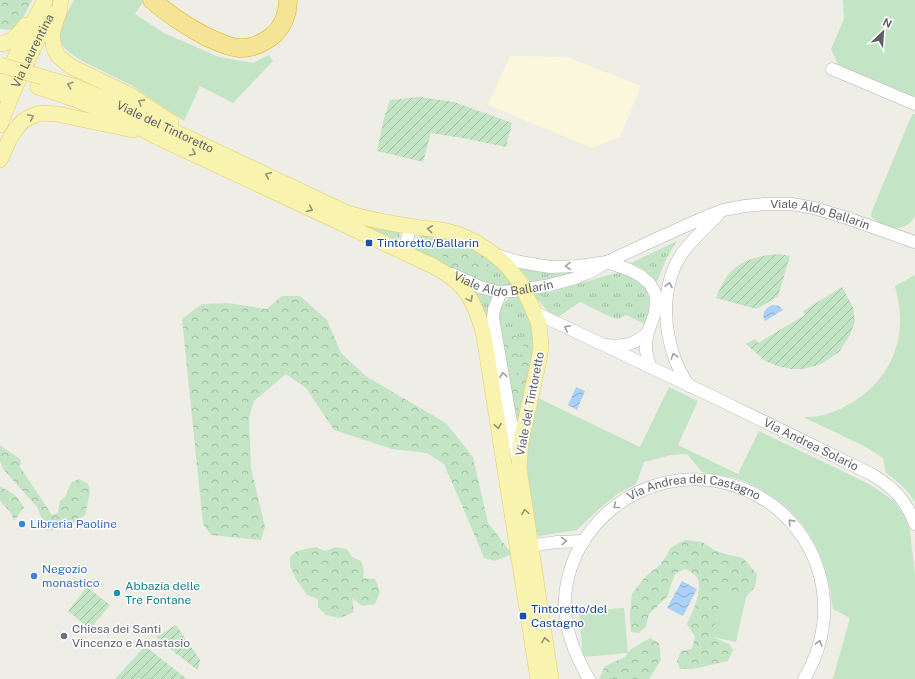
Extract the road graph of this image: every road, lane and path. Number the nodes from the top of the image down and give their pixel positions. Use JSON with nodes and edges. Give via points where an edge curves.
{"nodes":[{"id":1,"x":45,"y":0,"type":"edge"},
{"id":2,"x":60,"y":0,"type":"edge"},
{"id":3,"x":152,"y":0,"type":"edge"},
{"id":4,"x":169,"y":0,"type":"edge"},
{"id":5,"x":277,"y":0,"type":"edge"},
{"id":6,"x":288,"y":0,"type":"edge"},
{"id":7,"x":38,"y":14,"type":"junction"},
{"id":8,"x":0,"y":44,"type":"edge"},
{"id":9,"x":18,"y":51,"type":"junction"},
{"id":10,"x":0,"y":65,"type":"edge"},
{"id":11,"x":832,"y":69,"type":"dead end"},
{"id":12,"x":0,"y":76,"type":"edge"},
{"id":13,"x":40,"y":82,"type":"junction"},
{"id":14,"x":0,"y":84,"type":"edge"},
{"id":15,"x":0,"y":94,"type":"edge"},
{"id":16,"x":915,"y":104,"type":"edge"},
{"id":17,"x":0,"y":125,"type":"edge"},
{"id":18,"x":157,"y":137,"type":"junction"},
{"id":19,"x":208,"y":147,"type":"junction"},
{"id":20,"x":0,"y":160,"type":"edge"},
{"id":21,"x":283,"y":189,"type":"junction"},
{"id":22,"x":723,"y":210,"type":"junction"},
{"id":23,"x":411,"y":226,"type":"junction"},
{"id":24,"x":914,"y":238,"type":"edge"},
{"id":25,"x":403,"y":252,"type":"junction"},
{"id":26,"x":495,"y":255,"type":"junction"},
{"id":27,"x":423,"y":261,"type":"junction"},
{"id":28,"x":607,"y":262,"type":"junction"},
{"id":29,"x":501,"y":292,"type":"junction"},
{"id":30,"x":532,"y":307,"type":"junction"},
{"id":31,"x":648,"y":332,"type":"junction"},
{"id":32,"x":599,"y":344,"type":"junction"},
{"id":33,"x":650,"y":367,"type":"junction"},
{"id":34,"x":689,"y":386,"type":"junction"},
{"id":35,"x":519,"y":468,"type":"junction"},
{"id":36,"x":915,"y":524,"type":"edge"},
{"id":37,"x":584,"y":541,"type":"junction"},
{"id":38,"x":524,"y":546,"type":"junction"},
{"id":39,"x":538,"y":679,"type":"edge"},
{"id":40,"x":551,"y":679,"type":"edge"},
{"id":41,"x":589,"y":679,"type":"edge"},
{"id":42,"x":804,"y":679,"type":"edge"}],
"edges":[{"from":1,"to":7,"type":"main road","name":"Via Laurentina"},
{"from":2,"to":17,"type":"main road","name":"Via Laurentina","via":[[24,66]]},
{"from":19,"to":2,"type":"main road","one_way":true,"via":[[139,100],[61,59],[52,39]]},
{"from":3,"to":6,"type":"highway","via":[[179,21],[204,35],[238,48],[253,47],[274,34],[284,20]]},
{"from":4,"to":5,"type":"highway","via":[[211,27],[242,37],[257,34],[267,26],[276,11]]},
{"from":7,"to":8,"type":"main road","via":[[14,38]]},
{"from":7,"to":9,"type":"main road","name":"Via Laurentina"},
{"from":9,"to":14,"type":"main road"},
{"from":9,"to":15,"type":"main road","name":"Via Laurentina"},
{"from":10,"to":13,"type":"main road","bridge":true},
{"from":11,"to":16,"type":"street"},
{"from":12,"to":13,"type":"main road"},
{"from":13,"to":18,"type":"main road","name":"Viale del Tintoretto","via":[[107,111]]},
{"from":19,"to":13,"type":"main road","name":"Viale del Tintoretto","one_way":true,"via":[[76,87]]},
{"from":20,"to":18,"type":"main road","one_way":true,"via":[[19,125],[30,117],[43,113],[71,116]]},
{"from":18,"to":21,"type":"main road","name":"Viale del Tintoretto","one_way":true},
{"from":21,"to":19,"type":"main road","name":"Viale del Tintoretto","one_way":true},
{"from":21,"to":23,"type":"main road","name":"Viale del Tintoretto","via":[[352,214]]},
{"from":21,"to":25,"type":"main road","name":"Viale del Tintoretto","one_way":true},
{"from":22,"to":24,"type":"street","name":"Viale Aldo Ballarin","via":[[765,204],[800,205]]},
{"from":22,"to":28,"type":"street","name":"Viale Aldo Ballarin"},
{"from":34,"to":22,"type":"street","one_way":true,"via":[[671,346],[667,324],[668,291],[676,264],[684,251]]},
{"from":23,"to":25,"type":"street"},
{"from":26,"to":23,"type":"main road","name":"Viale del Tintoretto","one_way":true,"via":[[455,234]]},
{"from":25,"to":27,"type":"main road","name":"Viale del Tintoretto"},
{"from":28,"to":26,"type":"street","name":"Viale Aldo Ballarin","one_way":true,"via":[[550,266]]},
{"from":26,"to":30,"type":"main road","name":"Viale del Tintoretto","bridge":true,"via":[[520,283]]},
{"from":27,"to":29,"type":"street","name":"Viale Aldo Ballarin","via":[[480,287]]},
{"from":27,"to":38,"type":"main road","name":"Viale del Tintoretto","one_way":true,"via":[[462,287],[475,309],[484,336]]},
{"from":28,"to":29,"type":"street","name":"Viale Aldo Ballarin","via":[[566,281]]},
{"from":28,"to":31,"type":"street","name":"Viale Aldo Ballarin","via":[[636,272],[650,284],[656,306]]},
{"from":35,"to":29,"type":"street","one_way":true,"via":[[493,318]]},
{"from":32,"to":30,"type":"street","name":"Via Andrea Solario","one_way":true},
{"from":30,"to":35,"type":"main road","name":"Viale del Tintoretto","via":[[539,326],[541,346],[521,441]]},
{"from":31,"to":32,"type":"street","via":[[629,344]]},
{"from":31,"to":33,"type":"street","name":"Viale Aldo Ballarin","via":[[646,351]]},
{"from":32,"to":33,"type":"street","name":"Via Andrea Solario"},
{"from":33,"to":34,"type":"street","name":"Via Andrea Solario"},
{"from":34,"to":36,"type":"street","name":"Via Andrea Solario","via":[[873,475],[899,495]]},
{"from":38,"to":35,"type":"main road","name":"Viale del Tintoretto","one_way":true},
{"from":38,"to":37,"type":"street","one_way":true},
{"from":37,"to":41,"type":"street","name":"Via Andrea del Castagno","via":[[570,573],[565,608],[571,643]]},
{"from":42,"to":37,"type":"street","name":"Via Andrea del Castagno","one_way":true,"via":[[820,643],[824,604],[821,579],[813,556],[800,534],[765,500],[743,489],[720,482],[691,479],[666,482],[647,488],[621,502],[602,518]]},
{"from":38,"to":39,"type":"main road","name":"Viale del Tintoretto"},
{"from":40,"to":38,"type":"main road","name":"Viale del Tintoretto","one_way":true}]}
